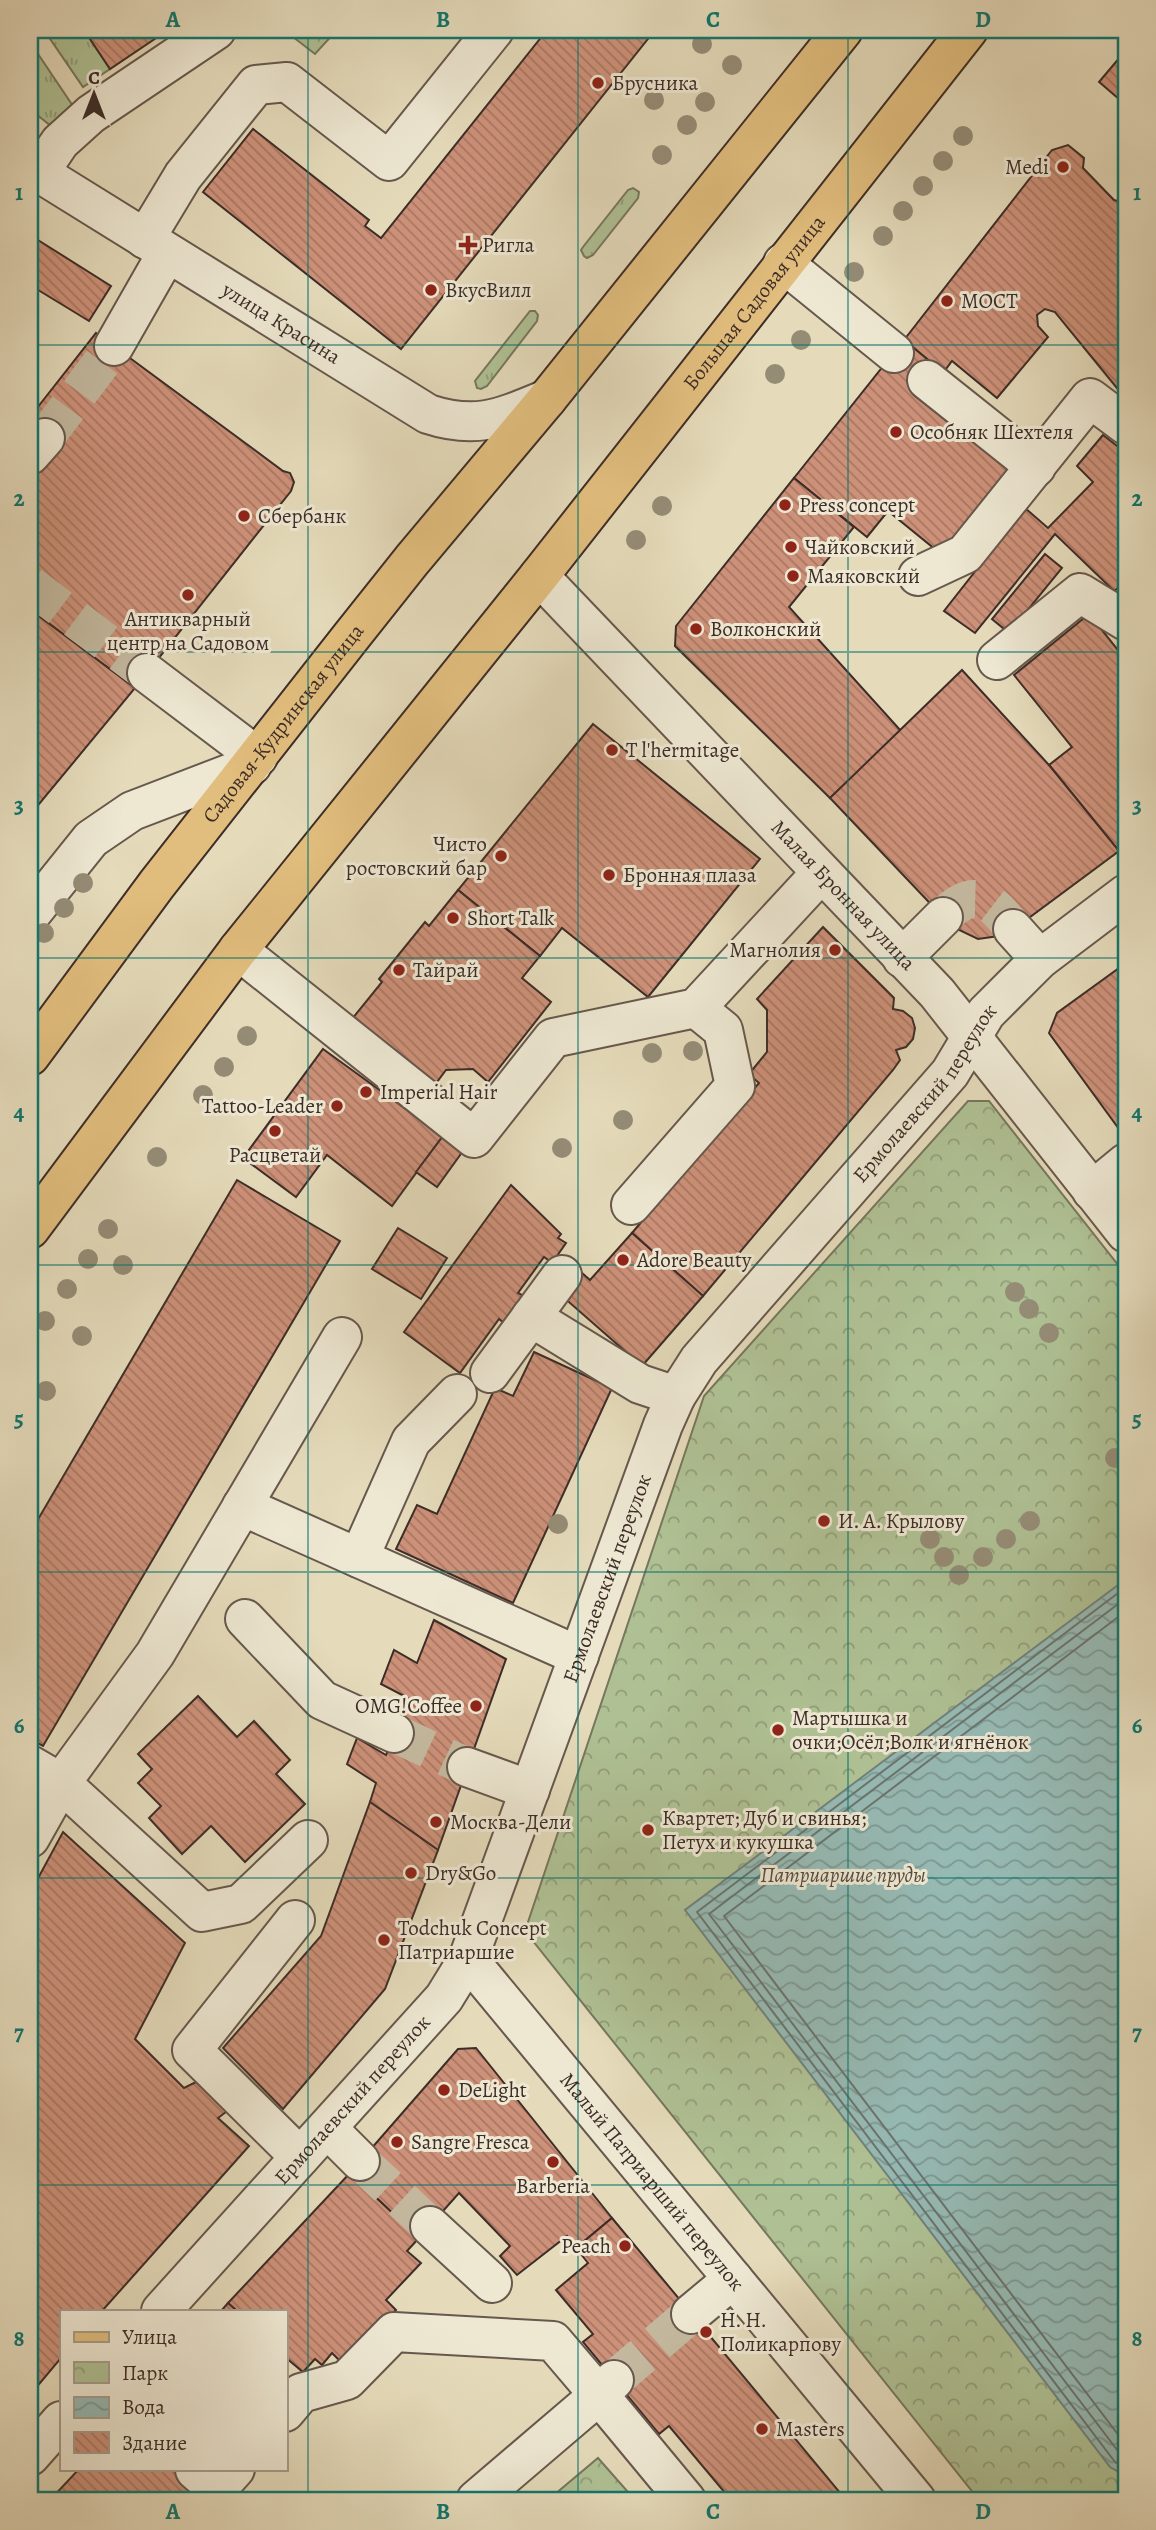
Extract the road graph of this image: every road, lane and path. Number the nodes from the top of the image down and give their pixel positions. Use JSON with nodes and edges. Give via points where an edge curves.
{"nodes":[{"id":1,"x":216,"y":30,"type":"edge"},
{"id":2,"x":494,"y":30,"type":"edge"},
{"id":3,"x":843,"y":30,"type":"edge"},
{"id":4,"x":968,"y":30,"type":"edge"},
{"id":5,"x":34,"y":170,"type":"edge"},
{"id":6,"x":156,"y":246,"type":"junction"},
{"id":7,"x":783,"y":263,"type":"junction"},
{"id":8,"x":114,"y":346,"type":"tunnel mouth"},
{"id":9,"x":894,"y":353,"type":"dead end"},
{"id":10,"x":927,"y":380,"type":"dead end"},
{"id":11,"x":547,"y":399,"type":"junction"},
{"id":12,"x":1126,"y":425,"type":"edge"},
{"id":13,"x":1036,"y":467,"type":"junction"},
{"id":14,"x":538,"y":576,"type":"junction"},
{"id":15,"x":918,"y":576,"type":"dead end"},
{"id":16,"x":1126,"y":621,"type":"edge"},
{"id":17,"x":997,"y":660,"type":"dead end"},
{"id":18,"x":147,"y":673,"type":"tunnel mouth"},
{"id":19,"x":255,"y":761,"type":"junction"},
{"id":20,"x":821,"y":873,"type":"junction"},
{"id":21,"x":1126,"y":894,"type":"edge"},
{"id":22,"x":30,"y":915,"type":"edge"},
{"id":23,"x":943,"y":917,"type":"tunnel mouth"},
{"id":24,"x":1013,"y":929,"type":"tunnel mouth"},
{"id":25,"x":238,"y":950,"type":"junction"},
{"id":26,"x":902,"y":958,"type":"junction"},
{"id":27,"x":1040,"y":960,"type":"junction"},
{"id":28,"x":696,"y":1008,"type":"junction"},
{"id":29,"x":970,"y":1037,"type":"junction"},
{"id":30,"x":30,"y":1056,"type":"edge"},
{"id":31,"x":1126,"y":1163,"type":"edge"},
{"id":32,"x":1092,"y":1191,"type":"junction"},
{"id":33,"x":631,"y":1205,"type":"dead end"},
{"id":34,"x":30,"y":1229,"type":"edge"},
{"id":35,"x":1126,"y":1233,"type":"edge"},
{"id":36,"x":562,"y":1275,"type":"dead end"},
{"id":37,"x":531,"y":1317,"type":"junction"},
{"id":38,"x":342,"y":1337,"type":"dead end"},
{"id":39,"x":490,"y":1373,"type":"dead end"},
{"id":40,"x":457,"y":1394,"type":"dead end"},
{"id":41,"x":676,"y":1396,"type":"junction"},
{"id":42,"x":242,"y":1506,"type":"junction"},
{"id":43,"x":359,"y":1558,"type":"junction"},
{"id":44,"x":245,"y":1619,"type":"dead end"},
{"id":45,"x":579,"y":1657,"type":"junction"},
{"id":46,"x":394,"y":1734,"type":"tunnel mouth"},
{"id":47,"x":467,"y":1767,"type":"tunnel mouth"},
{"id":48,"x":45,"y":1774,"type":"edge"},
{"id":49,"x":530,"y":1790,"type":"junction"},
{"id":50,"x":30,"y":1838,"type":"edge"},
{"id":51,"x":308,"y":1840,"type":"dead end"},
{"id":52,"x":295,"y":1920,"type":"dead end"},
{"id":53,"x":468,"y":1959,"type":"junction"},
{"id":54,"x":327,"y":2128,"type":"junction"},
{"id":55,"x":300,"y":2157,"type":"junction"},
{"id":56,"x":360,"y":2161,"type":"tunnel mouth"},
{"id":57,"x":430,"y":2226,"type":"tunnel mouth"},
{"id":58,"x":733,"y":2279,"type":"junction"},
{"id":59,"x":492,"y":2283,"type":"dead end"},
{"id":60,"x":161,"y":2310,"type":"edge"},
{"id":61,"x":691,"y":2314,"type":"tunnel mouth"},
{"id":62,"x":606,"y":2387,"type":"junction"},
{"id":63,"x":287,"y":2410,"type":"edge"},
{"id":64,"x":60,"y":2422,"type":"edge"},
{"id":65,"x":30,"y":2456,"type":"edge"},
{"id":66,"x":476,"y":2500,"type":"edge"},
{"id":67,"x":685,"y":2500,"type":"edge"},
{"id":68,"x":916,"y":2500,"type":"edge"}],
"edges":[{"from":1,"to":5,"type":"street","via":[[91,114]]},
{"from":2,"to":6,"type":"street","via":[[389,161],[287,82],[256,85],[183,176]]},
{"from":3,"to":11,"type":"main road"},
{"from":4,"to":7,"type":"main road","name":"Большая Садовая улица"},
{"from":5,"to":6,"type":"street","name":"улица Красина"},
{"from":6,"to":8,"type":"street"},
{"from":6,"to":11,"type":"street","name":"улица Красина","via":[[428,414],[473,423],[503,417]]},
{"from":7,"to":9,"type":"street"},
{"from":7,"to":14,"type":"main road","name":"Большая Садовая улица"},
{"from":10,"to":13,"type":"street"},
{"from":11,"to":19,"type":"main road","name":"Садовая-Кудринская улица","via":[[412,560]]},
{"from":12,"to":13,"type":"street","via":[[1090,398]]},
{"from":13,"to":15,"type":"street","via":[[965,554]]},
{"from":14,"to":20,"type":"street","name":"Малая Бронная улица"},
{"from":14,"to":25,"type":"main road"},
{"from":16,"to":17,"type":"street","via":[[1080,593]]},
{"from":18,"to":19,"type":"street"},
{"from":19,"to":22,"type":"street","via":[[132,811],[91,839]]},
{"from":19,"to":30,"type":"main road","name":"Садовая-Кудринская улица"},
{"from":20,"to":26,"type":"street","name":"Малая Бронная улица"},
{"from":20,"to":28,"type":"street"},
{"from":21,"to":27,"type":"street","name":"Ермолаевский переулок"},
{"from":23,"to":26,"type":"street"},
{"from":24,"to":27,"type":"street"},
{"from":25,"to":28,"type":"street","via":[[474,1138],[553,1038]]},
{"from":25,"to":34,"type":"main road"},
{"from":26,"to":29,"type":"street","name":"Малая Бронная улица","via":[[937,993]]},
{"from":27,"to":29,"type":"street","name":"Ермолаевский переулок","via":[[986,1013]]},
{"from":28,"to":33,"type":"street","via":[[723,1030],[735,1086]]},
{"from":29,"to":32,"type":"street","name":"Малая Бронная улица"},
{"from":29,"to":41,"type":"street","name":"Ермолаевский переулок","via":[[950,1073],[699,1360]]},
{"from":31,"to":32,"type":"street"},
{"from":32,"to":35,"type":"street","name":"Малая Бронная улица"},
{"from":36,"to":37,"type":"street"},
{"from":37,"to":39,"type":"street"},
{"from":37,"to":41,"type":"street","via":[[640,1384]]},
{"from":38,"to":42,"type":"street"},
{"from":40,"to":43,"type":"street","via":[[411,1441]]},
{"from":41,"to":45,"type":"street","name":"Ермолаевский переулок"},
{"from":42,"to":43,"type":"street"},
{"from":42,"to":48,"type":"street","via":[[155,1654]]},
{"from":43,"to":45,"type":"street"},
{"from":44,"to":46,"type":"street","via":[[322,1700]]},
{"from":45,"to":49,"type":"street","name":"Ермолаевский переулок"},
{"from":47,"to":49,"type":"street"},
{"from":48,"to":50,"type":"street"},
{"from":48,"to":51,"type":"street","via":[[202,1912],[240,1904]]},
{"from":49,"to":53,"type":"street","name":"Ермолаевский переулок"},
{"from":52,"to":55,"type":"street","via":[[192,2050]]},
{"from":53,"to":54,"type":"street","name":"Ермолаевский переулок","via":[[444,1998]]},
{"from":53,"to":58,"type":"street","name":"Малый Патриарший переулок"},
{"from":54,"to":55,"type":"street","name":"Ермолаевский переулок"},
{"from":54,"to":56,"type":"street"},
{"from":55,"to":60,"type":"street","name":"Ермолаевский переулок"},
{"from":57,"to":59,"type":"street"},
{"from":58,"to":61,"type":"street"},
{"from":58,"to":68,"type":"street","name":"Малый Патриарший переулок"},
{"from":62,"to":63,"type":"street","via":[[553,2341],[394,2332],[347,2380],[301,2393]]},
{"from":62,"to":66,"type":"street"},
{"from":62,"to":67,"type":"street"},
{"from":64,"to":65,"type":"street"}]}
